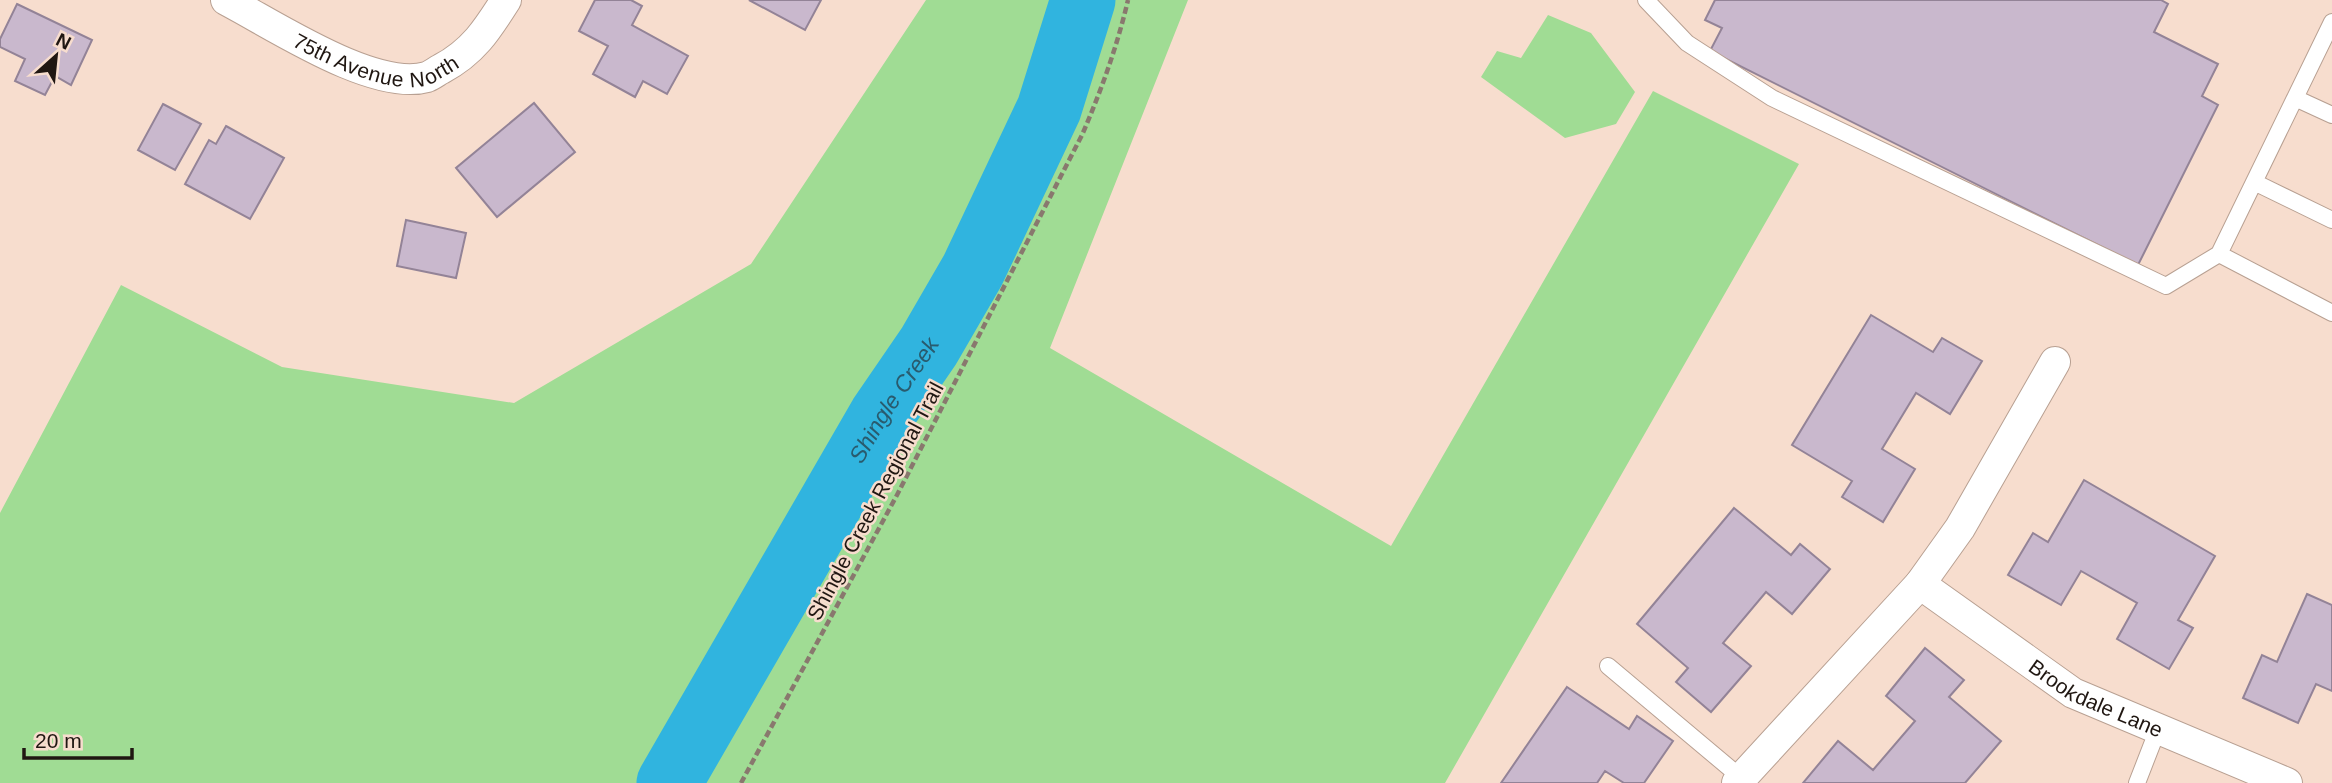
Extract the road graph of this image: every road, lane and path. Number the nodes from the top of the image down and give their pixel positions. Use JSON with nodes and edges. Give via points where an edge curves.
{"nodes":[{"id":1,"x":226,"y":0,"type":"edge"},
{"id":2,"x":506,"y":0,"type":"edge"},
{"id":3,"x":1128,"y":0,"type":"edge"},
{"id":4,"x":1646,"y":0,"type":"edge"},
{"id":5,"x":2332,"y":22,"type":"edge"},
{"id":6,"x":2295,"y":99,"type":"junction"},
{"id":7,"x":2332,"y":116,"type":"edge"},
{"id":8,"x":2254,"y":182,"type":"junction"},
{"id":9,"x":2332,"y":220,"type":"edge"},
{"id":10,"x":2219,"y":254,"type":"junction"},
{"id":11,"x":2332,"y":313,"type":"edge"},
{"id":12,"x":2055,"y":362,"type":"dead end"},
{"id":13,"x":1920,"y":584,"type":"junction"},
{"id":14,"x":1608,"y":666,"type":"dead end"},
{"id":15,"x":2158,"y":729,"type":"junction"},
{"id":16,"x":1741,"y":781,"type":"edge"},
{"id":17,"x":741,"y":783,"type":"edge"},
{"id":18,"x":2137,"y":783,"type":"edge"},
{"id":19,"x":2287,"y":783,"type":"edge"}],
"edges":[{"from":1,"to":2,"type":"street","name":"75th Avenue North","via":[[351,67],[390,78],[427,77],[461,58]]},
{"from":3,"to":17,"type":"path","name":"Shingle Creek Regional Trail","via":[[1100,92],[1076,146],[897,495]]},
{"from":4,"to":10,"type":"lane","via":[[1687,43],[1772,98],[2166,286]]},
{"from":5,"to":6,"type":"lane"},
{"from":6,"to":7,"type":"lane"},
{"from":6,"to":8,"type":"lane"},
{"from":8,"to":9,"type":"lane"},
{"from":8,"to":10,"type":"lane"},
{"from":10,"to":11,"type":"lane"},
{"from":12,"to":13,"type":"street","via":[[1960,528]]},
{"from":13,"to":15,"type":"street","name":"Brookdale Lane","via":[[2073,693]]},
{"from":13,"to":16,"type":"street"},
{"from":14,"to":16,"type":"lane"},
{"from":15,"to":18,"type":"lane"},
{"from":15,"to":19,"type":"street","name":"Brookdale Lane"}]}
